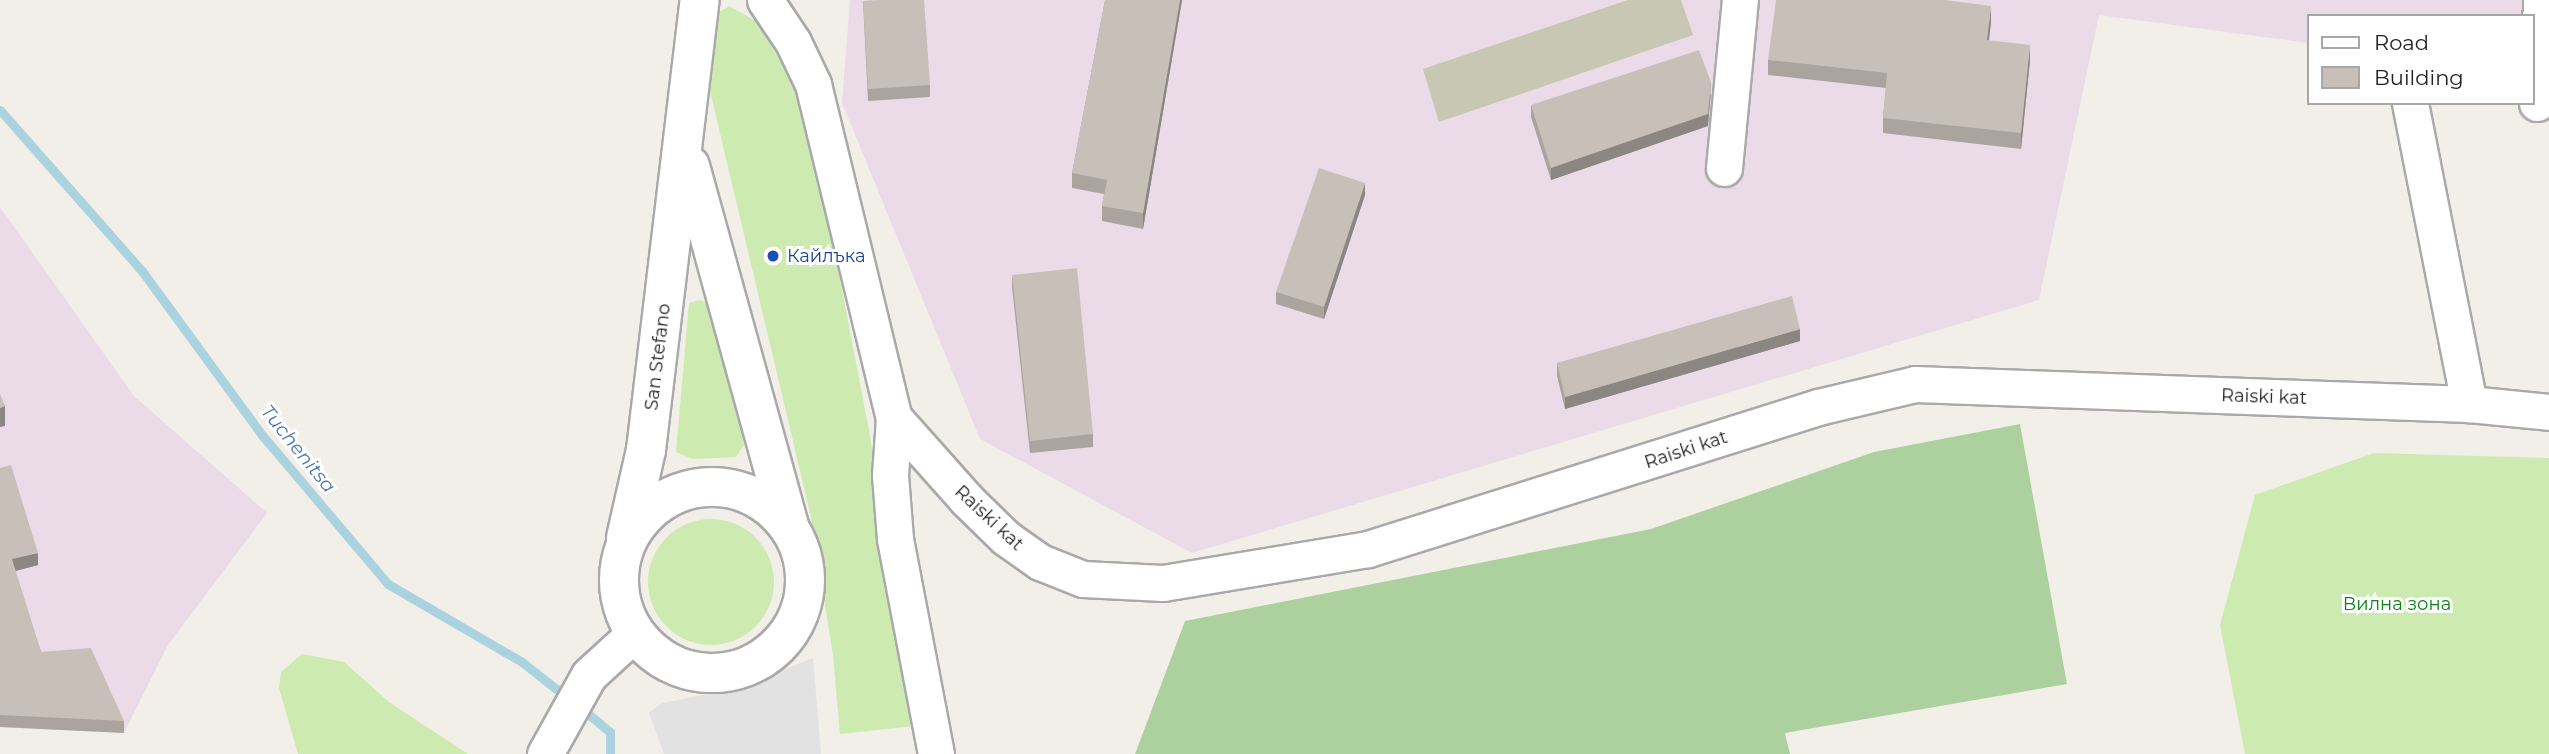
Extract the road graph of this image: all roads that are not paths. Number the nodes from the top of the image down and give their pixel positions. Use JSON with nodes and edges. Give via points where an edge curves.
{"nodes":[{"id":1,"x":700,"y":0,"type":"edge"},
{"id":2,"x":765,"y":0,"type":"edge"},
{"id":3,"x":1740,"y":0,"type":"edge"},
{"id":4,"x":2541,"y":0,"type":"edge"},
{"id":5,"x":2540,"y":103,"type":"edge"},
{"id":6,"x":2410,"y":105,"type":"edge"},
{"id":7,"x":685,"y":147,"type":"junction"},
{"id":8,"x":1724,"y":168,"type":"dead end"},
{"id":9,"x":2469,"y":404,"type":"junction"},
{"id":10,"x":2549,"y":412,"type":"edge"},
{"id":11,"x":894,"y":418,"type":"junction"},
{"id":12,"x":790,"y":528,"type":"junction"},
{"id":13,"x":619,"y":566,"type":"junction"},
{"id":14,"x":635,"y":633,"type":"junction"},
{"id":15,"x":545,"y":754,"type":"edge"},
{"id":16,"x":936,"y":754,"type":"edge"}],
"edges":[{"from":1,"to":7,"type":"street","name":"San Stefano"},
{"from":2,"to":11,"type":"street","via":[[793,42],[816,94]]},
{"from":3,"to":8,"type":"street"},
{"from":4,"to":5,"type":"street"},
{"from":6,"to":9,"type":"street"},
{"from":7,"to":12,"type":"street","name":"San Stefano"},
{"from":7,"to":13,"type":"street","name":"San Stefano","via":[[646,450]]},
{"from":9,"to":10,"type":"street","name":"Raiski kat"},
{"from":9,"to":11,"type":"street","name":"Raiski kat","via":[[1915,384],[1818,407],[1368,549],[1163,583],[1083,579],[1040,562],[1006,538],[967,500]]},
{"from":11,"to":16,"type":"street","via":[[890,475],[895,539]]},
{"from":12,"to":13,"type":"street","via":[[771,507],[747,493],[720,487],[692,489],[666,499],[643,516],[628,539]]},
{"from":12,"to":14,"type":"street","via":[[806,576],[804,601],[787,636],[759,662],[711,674],[686,670],[663,660]]},
{"from":13,"to":14,"type":"street","via":[[620,601]]},
{"from":14,"to":15,"type":"street","via":[[583,685]]}]}
